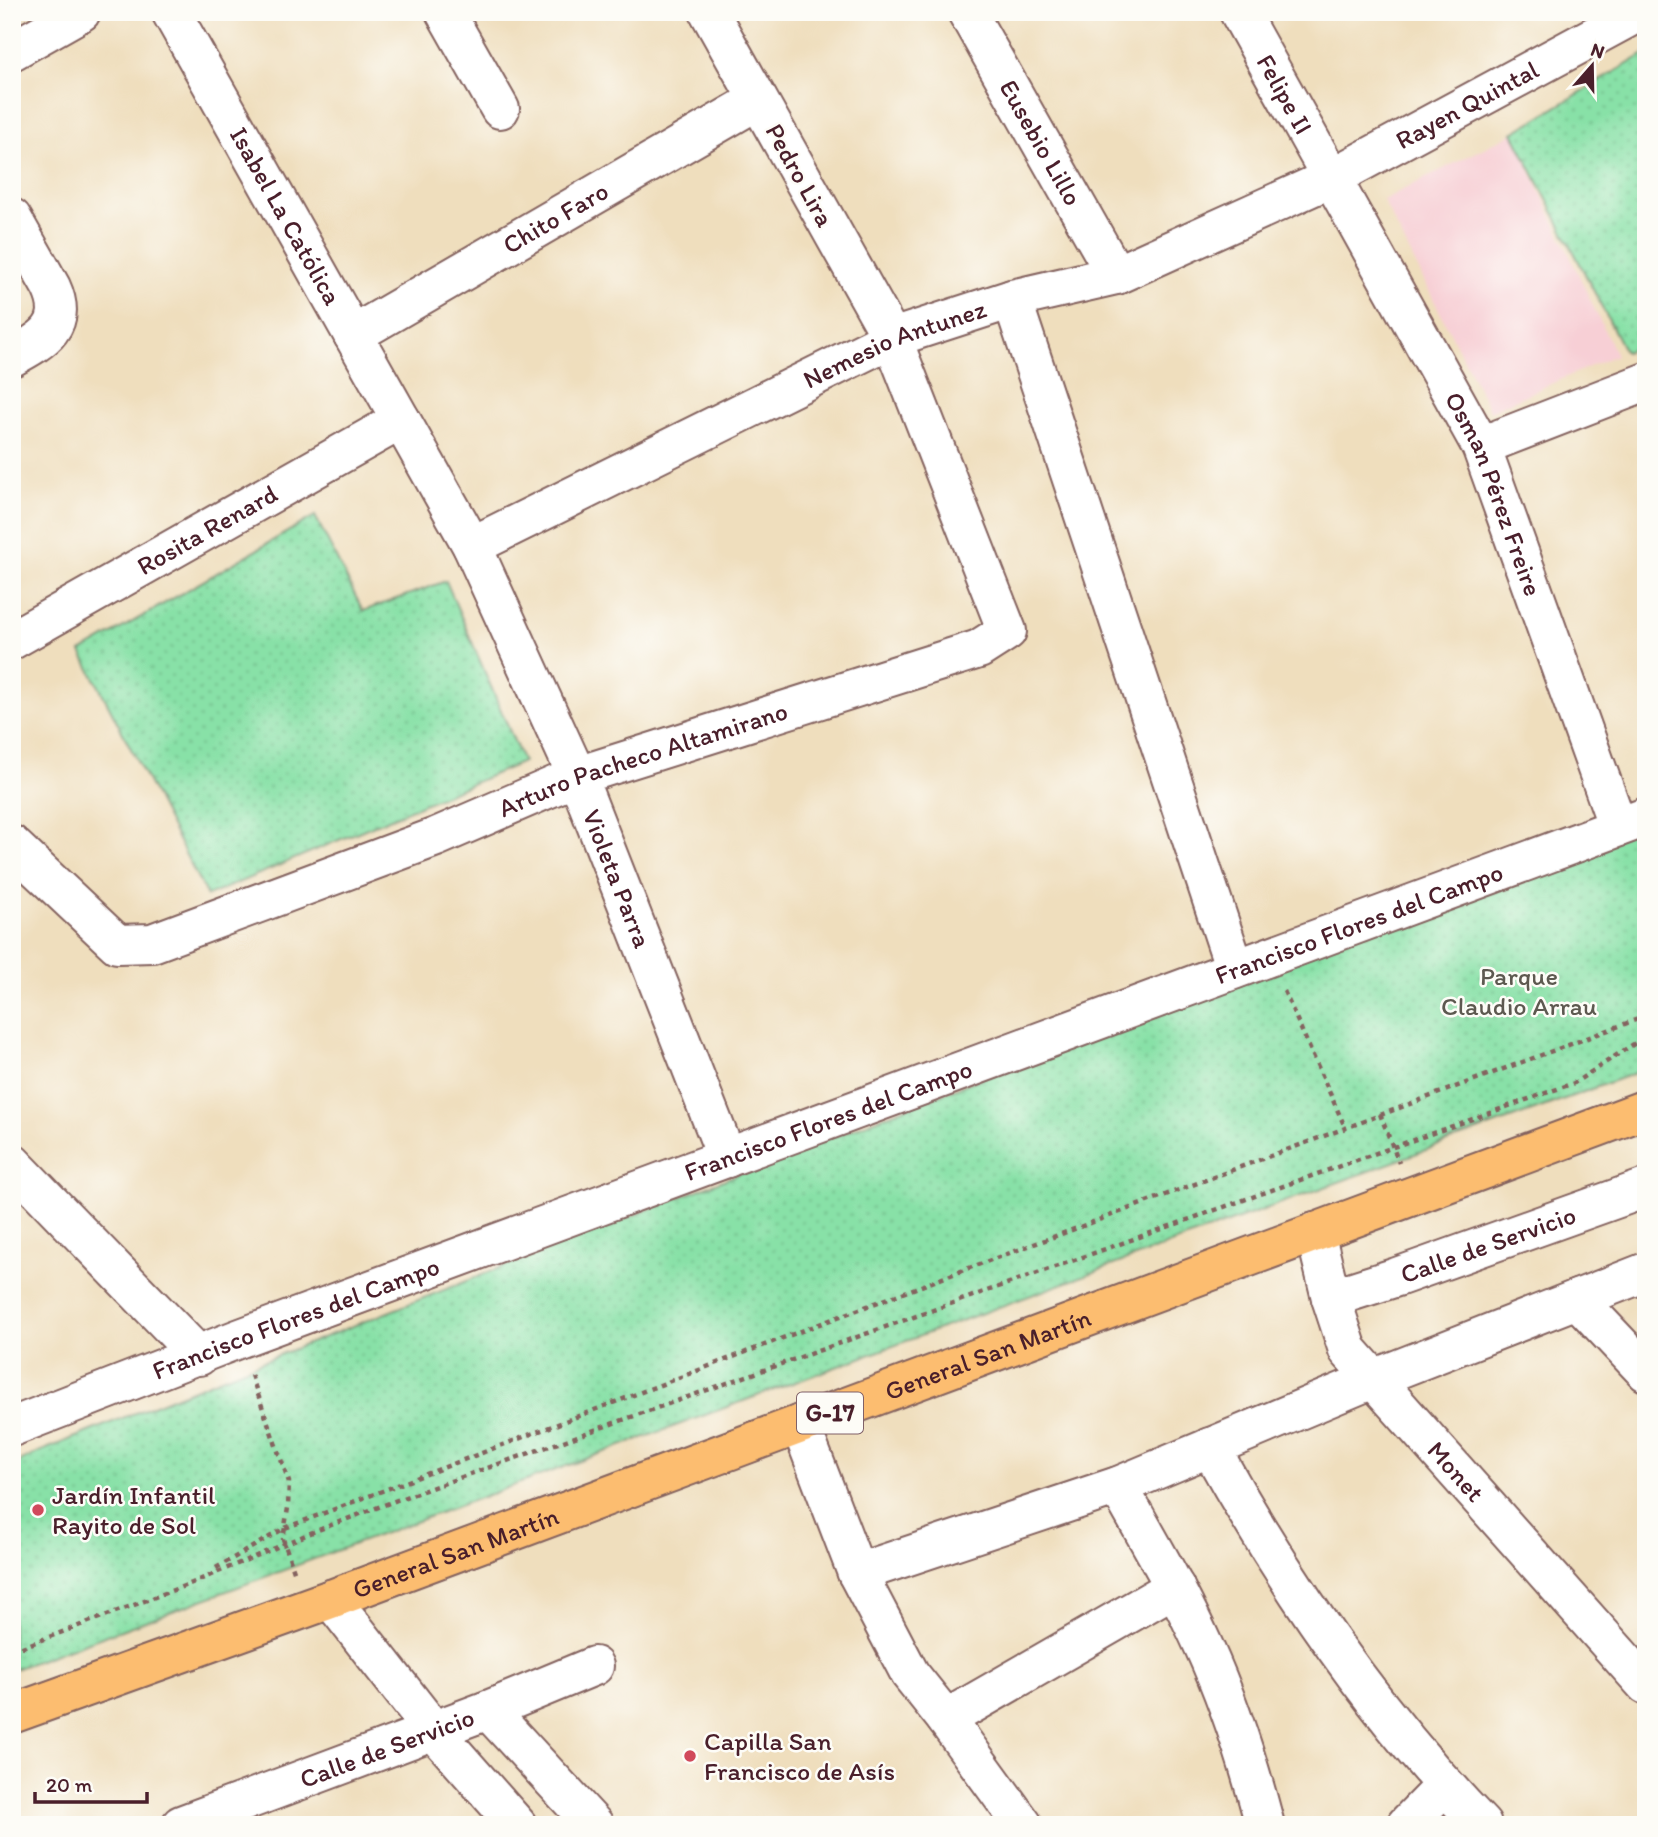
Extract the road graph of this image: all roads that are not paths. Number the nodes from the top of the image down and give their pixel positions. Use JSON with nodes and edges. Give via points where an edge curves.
{"nodes":[{"id":1,"x":81,"y":12,"type":"edge"},
{"id":2,"x":171,"y":12,"type":"edge"},
{"id":3,"x":445,"y":12,"type":"edge"},
{"id":4,"x":709,"y":12,"type":"edge"},
{"id":5,"x":967,"y":12,"type":"edge"},
{"id":6,"x":1239,"y":12,"type":"edge"},
{"id":7,"x":1639,"y":12,"type":"edge"},
{"id":8,"x":12,"y":51,"type":"edge"},
{"id":9,"x":758,"y":100,"type":"junction"},
{"id":10,"x":500,"y":109,"type":"dead end"},
{"id":11,"x":1332,"y":177,"type":"junction"},
{"id":12,"x":12,"y":218,"type":"edge"},
{"id":13,"x":1116,"y":275,"type":"junction"},
{"id":14,"x":1012,"y":299,"type":"junction"},
{"id":15,"x":353,"y":335,"type":"junction"},
{"id":16,"x":892,"y":338,"type":"junction"},
{"id":17,"x":12,"y":357,"type":"edge"},
{"id":18,"x":1646,"y":382,"type":"edge"},
{"id":19,"x":401,"y":420,"type":"junction"},
{"id":20,"x":1481,"y":446,"type":"junction"},
{"id":21,"x":472,"y":546,"type":"junction"},
{"id":22,"x":12,"y":640,"type":"edge"},
{"id":23,"x":577,"y":776,"type":"junction"},
{"id":24,"x":1632,"y":822,"type":"edge"},
{"id":25,"x":12,"y":845,"type":"edge"},
{"id":26,"x":1252,"y":963,"type":"junction"},
{"id":27,"x":1646,"y":1109,"type":"edge"},
{"id":28,"x":727,"y":1158,"type":"junction"},
{"id":29,"x":12,"y":1163,"type":"edge"},
{"id":30,"x":1646,"y":1188,"type":"edge"},
{"id":31,"x":1315,"y":1232,"type":"junction"},
{"id":32,"x":1646,"y":1272,"type":"edge"},
{"id":33,"x":1331,"y":1298,"type":"junction"},
{"id":34,"x":1577,"y":1299,"type":"junction"},
{"id":35,"x":199,"y":1356,"type":"junction"},
{"id":36,"x":1646,"y":1372,"type":"edge"},
{"id":37,"x":1373,"y":1379,"type":"junction"},
{"id":38,"x":800,"y":1424,"type":"junction"},
{"id":39,"x":12,"y":1427,"type":"edge"},
{"id":40,"x":1210,"y":1447,"type":"junction"},
{"id":41,"x":1118,"y":1486,"type":"junction"},
{"id":42,"x":857,"y":1573,"type":"junction"},
{"id":43,"x":1175,"y":1587,"type":"junction"},
{"id":44,"x":319,"y":1603,"type":"junction"},
{"id":45,"x":594,"y":1666,"type":"dead end"},
{"id":46,"x":1640,"y":1672,"type":"edge"},
{"id":47,"x":488,"y":1710,"type":"junction"},
{"id":48,"x":12,"y":1714,"type":"edge"},
{"id":49,"x":946,"y":1719,"type":"junction"},
{"id":50,"x":434,"y":1731,"type":"junction"},
{"id":51,"x":1444,"y":1786,"type":"junction"},
{"id":52,"x":205,"y":1821,"type":"edge"},
{"id":53,"x":517,"y":1825,"type":"edge"},
{"id":54,"x":594,"y":1825,"type":"edge"},
{"id":55,"x":1023,"y":1825,"type":"edge"},
{"id":56,"x":1265,"y":1825,"type":"edge"},
{"id":57,"x":1406,"y":1825,"type":"edge"},
{"id":58,"x":1482,"y":1825,"type":"edge"}],
"edges":[{"from":1,"to":8,"type":"street"},
{"from":2,"to":15,"type":"street","name":"Isabel La Católica"},
{"from":3,"to":10,"type":"street"},
{"from":4,"to":9,"type":"street","name":"Pedro Lira"},
{"from":5,"to":13,"type":"street","name":"Eusebio Lillo"},
{"from":6,"to":11,"type":"street","name":"Felipe II"},
{"from":7,"to":11,"type":"street","name":"Rayen Quintal"},
{"from":9,"to":15,"type":"street","name":"Chito Faro"},
{"from":9,"to":16,"type":"street","name":"Pedro Lira"},
{"from":11,"to":13,"type":"street","name":"Nemesio Antunez"},
{"from":11,"to":20,"type":"street","name":"Osman Pérez Freire"},
{"from":12,"to":17,"type":"street","via":[[56,298],[55,321],[42,340]]},
{"from":13,"to":14,"type":"street","name":"Nemesio Antunez"},
{"from":14,"to":16,"type":"street","name":"Nemesio Antunez"},
{"from":14,"to":26,"type":"street"},
{"from":15,"to":19,"type":"street","name":"Isabel La Católica"},
{"from":16,"to":21,"type":"street","name":"Nemesio Antunez"},
{"from":16,"to":23,"type":"street","name":"Arturo Pacheco Altamirano","via":[[1007,631],[979,649]]},
{"from":18,"to":20,"type":"street"},
{"from":19,"to":21,"type":"street","name":"Violeta Parra"},
{"from":19,"to":22,"type":"street","name":"Rosita Renard"},
{"from":20,"to":24,"type":"street","name":"Osman Pérez Freire"},
{"from":21,"to":23,"type":"street","name":"Violeta Parra"},
{"from":23,"to":25,"type":"street","name":"Arturo Pacheco Altamirano","via":[[436,836],[152,943],[117,944]]},
{"from":23,"to":28,"type":"street","name":"Violeta Parra"},
{"from":24,"to":26,"type":"street","name":"Francisco Flores del Campo"},
{"from":26,"to":28,"type":"street","name":"Francisco Flores del Campo"},
{"from":27,"to":31,"type":"main road","name":"General San Martín","number":"G-17"},
{"from":28,"to":35,"type":"street","name":"Francisco Flores del Campo"},
{"from":29,"to":35,"type":"street"},
{"from":30,"to":33,"type":"street","name":"Calle de Servicio"},
{"from":31,"to":33,"type":"street","name":"Monet"},
{"from":31,"to":38,"type":"main road","name":"General San Martín","number":"G-17"},
{"from":32,"to":34,"type":"street"},
{"from":33,"to":37,"type":"street","name":"Monet","via":[[1348,1350]]},
{"from":34,"to":36,"type":"street"},
{"from":34,"to":37,"type":"street"},
{"from":35,"to":39,"type":"street","name":"Francisco Flores del Campo"},
{"from":37,"to":40,"type":"street"},
{"from":37,"to":46,"type":"street","name":"Monet"},
{"from":38,"to":42,"type":"street"},
{"from":38,"to":44,"type":"main road","name":"General San Martín","number":"G-17"},
{"from":40,"to":41,"type":"street"},
{"from":40,"to":51,"type":"street","via":[[1312,1614]]},
{"from":41,"to":42,"type":"street"},
{"from":41,"to":43,"type":"street"},
{"from":42,"to":49,"type":"street","via":[[910,1674]]},
{"from":43,"to":49,"type":"street"},
{"from":43,"to":56,"type":"street","via":[[1230,1711]]},
{"from":44,"to":48,"type":"main road","name":"General San Martín","number":"G-17"},
{"from":44,"to":50,"type":"street"},
{"from":45,"to":47,"type":"street","name":"Calle de Servicio"},
{"from":47,"to":50,"type":"street","name":"Calle de Servicio"},
{"from":47,"to":54,"type":"street"},
{"from":49,"to":55,"type":"street"},
{"from":50,"to":52,"type":"street","name":"Calle de Servicio"},
{"from":50,"to":53,"type":"street"},
{"from":51,"to":57,"type":"street"},
{"from":51,"to":58,"type":"street"}]}
